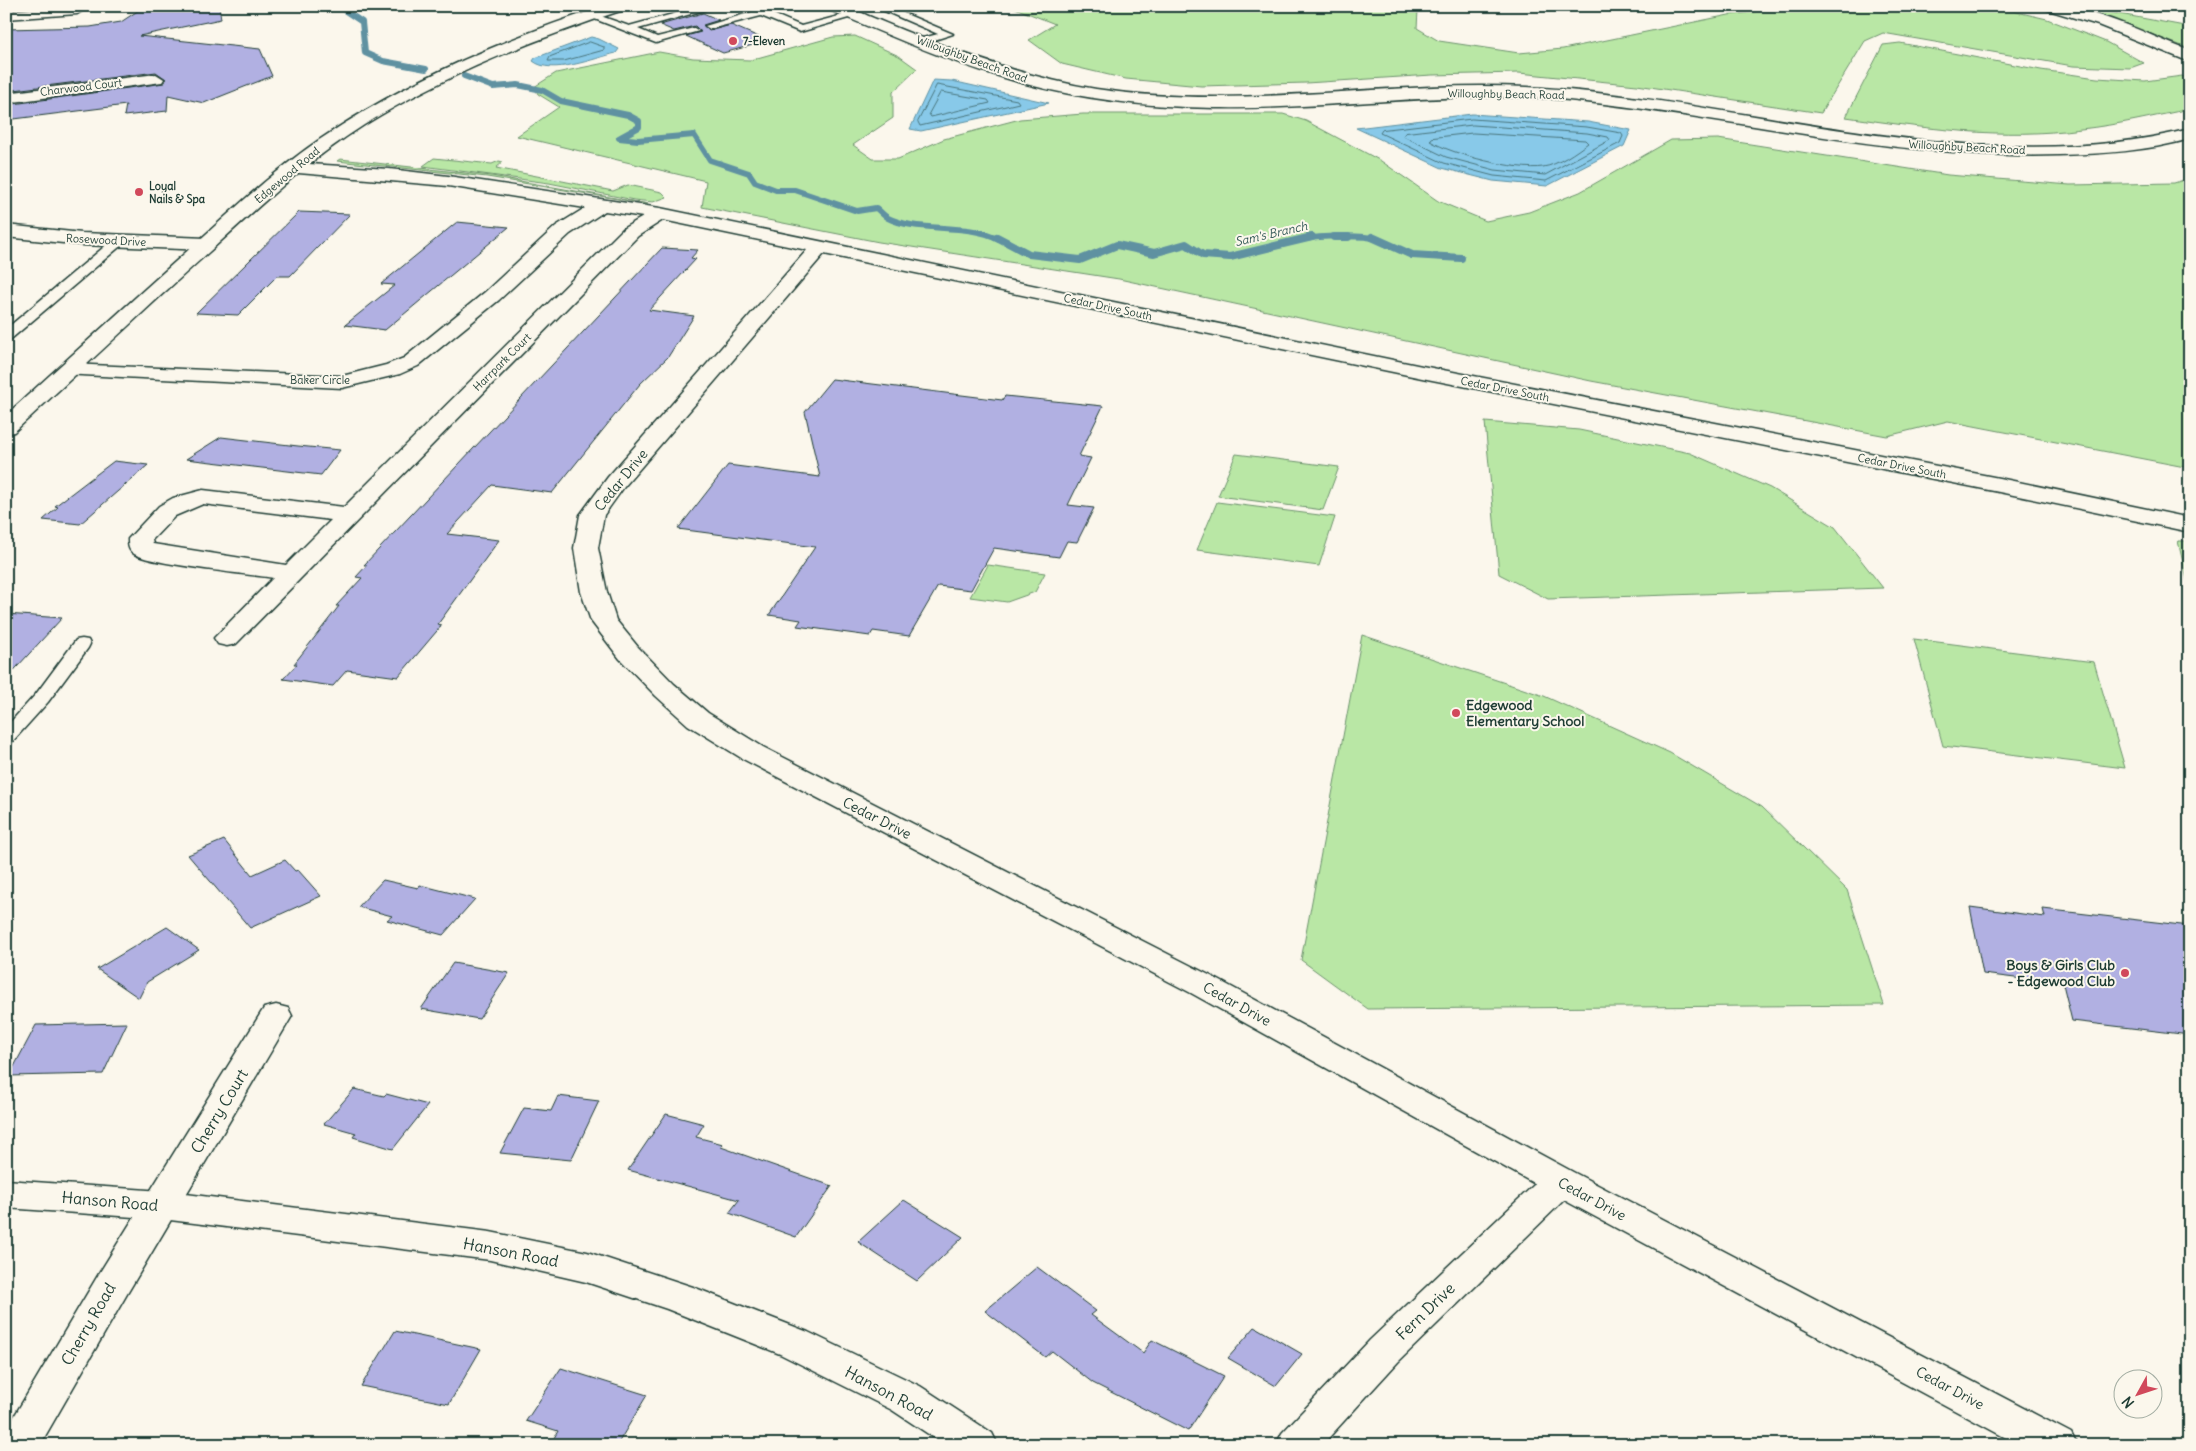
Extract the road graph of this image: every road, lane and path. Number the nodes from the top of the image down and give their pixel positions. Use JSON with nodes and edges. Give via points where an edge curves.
{"nodes":[{"id":1,"x":622,"y":6,"type":"edge"},
{"id":2,"x":744,"y":6,"type":"edge"},
{"id":3,"x":832,"y":6,"type":"edge"},
{"id":4,"x":878,"y":6,"type":"edge"},
{"id":5,"x":2050,"y":6,"type":"edge"},
{"id":6,"x":77,"y":10,"type":"dead end"},
{"id":7,"x":761,"y":13,"type":"junction"},
{"id":8,"x":712,"y":14,"type":"edge"},
{"id":9,"x":6,"y":15,"type":"edge"},
{"id":10,"x":854,"y":15,"type":"junction"},
{"id":11,"x":592,"y":16,"type":"junction"},
{"id":12,"x":628,"y":29,"type":"junction"},
{"id":13,"x":694,"y":31,"type":"dead end"},
{"id":14,"x":922,"y":41,"type":"junction"},
{"id":15,"x":2190,"y":57,"type":"edge"},
{"id":16,"x":156,"y":79,"type":"dead end"},
{"id":17,"x":6,"y":98,"type":"edge"},
{"id":18,"x":2190,"y":134,"type":"edge"},
{"id":19,"x":293,"y":168,"type":"junction"},
{"id":20,"x":602,"y":205,"type":"junction"},
{"id":21,"x":660,"y":214,"type":"junction"},
{"id":22,"x":6,"y":231,"type":"edge"},
{"id":23,"x":120,"y":240,"type":"junction"},
{"id":24,"x":206,"y":244,"type":"junction"},
{"id":25,"x":820,"y":247,"type":"junction"},
{"id":26,"x":6,"y":336,"type":"edge"},
{"id":27,"x":69,"y":370,"type":"junction"},
{"id":28,"x":6,"y":427,"type":"edge"},
{"id":29,"x":349,"y":516,"type":"junction"},
{"id":30,"x":2190,"y":525,"type":"edge"},
{"id":31,"x":292,"y":573,"type":"junction"},
{"id":32,"x":228,"y":638,"type":"dead end"},
{"id":33,"x":82,"y":644,"type":"dead end"},
{"id":34,"x":6,"y":738,"type":"edge"},
{"id":35,"x":276,"y":1016,"type":"dead end"},
{"id":36,"x":1560,"y":1182,"type":"junction"},
{"id":37,"x":6,"y":1194,"type":"edge"},
{"id":38,"x":162,"y":1205,"type":"junction"},
{"id":39,"x":19,"y":1445,"type":"edge"},
{"id":40,"x":978,"y":1445,"type":"edge"},
{"id":41,"x":1296,"y":1445,"type":"edge"},
{"id":42,"x":2057,"y":1445,"type":"edge"}],
"edges":[{"from":1,"to":11,"type":"street","name":"Edgewood Road"},
{"from":2,"to":7,"type":"lane"},
{"from":3,"to":10,"type":"street","name":"Willoughby Beach Road"},
{"from":4,"to":14,"type":"lane","via":[[948,34]]},
{"from":5,"to":15,"type":"street","via":[[2103,22]]},
{"from":6,"to":9,"type":"street"},
{"from":7,"to":8,"type":"lane","via":[[737,20]]},
{"from":7,"to":10,"type":"lane","via":[[800,29]]},
{"from":8,"to":12,"type":"lane","via":[[697,13]]},
{"from":10,"to":14,"type":"street","name":"Willoughby Beach Road"},
{"from":11,"to":12,"type":"lane"},
{"from":11,"to":19,"type":"street","name":"Edgewood Road","via":[[442,75],[324,144]]},
{"from":12,"to":13,"type":"lane","via":[[656,40]]},
{"from":14,"to":18,"type":"street","name":"Willoughby Beach Road","via":[[1033,80],[1072,89],[1150,99],[1265,103],[1426,92],[1541,93],[1639,102],[1922,146],[2006,151],[2120,146],[2167,141]]},
{"from":16,"to":17,"type":"street","name":"Charwood Court"},
{"from":19,"to":20,"type":"street","via":[[389,174]]},
{"from":19,"to":24,"type":"street","name":"Edgewood Road"},
{"from":20,"to":21,"type":"street"},
{"from":20,"to":27,"type":"street","name":"Baker Circle","via":[[563,230],[492,296],[411,362],[394,370],[342,382]]},
{"from":21,"to":25,"type":"street"},
{"from":21,"to":29,"type":"street","name":"Harrpark Court","via":[[631,232]]},
{"from":22,"to":23,"type":"street","name":"Rosewood Drive"},
{"from":23,"to":24,"type":"street","name":"Rosewood Drive"},
{"from":23,"to":26,"type":"lane"},
{"from":24,"to":27,"type":"street","name":"Edgewood Road"},
{"from":25,"to":30,"type":"street","name":"Cedar Drive South","via":[[1431,374]]},
{"from":25,"to":36,"type":"street","name":"Cedar Drive","via":[[616,482],[592,515],[586,548],[594,592],[604,620],[629,653],[698,719],[753,753],[1202,985]]},
{"from":27,"to":28,"type":"street","name":"Edgewood Road"},
{"from":29,"to":31,"type":"street","name":"Harrpark Court"},
{"from":29,"to":31,"type":"street","via":[[203,497],[180,502],[165,511],[140,539],[141,548],[153,553]]},
{"from":31,"to":32,"type":"street","name":"Harrpark Court"},
{"from":33,"to":34,"type":"lane","via":[[42,698]]},
{"from":35,"to":38,"type":"street","name":"Cherry Court"},
{"from":36,"to":41,"type":"street","name":"Fern Drive","via":[[1384,1351]]},
{"from":36,"to":42,"type":"street","name":"Cedar Drive"},
{"from":37,"to":38,"type":"street","name":"Hanson Road"},
{"from":38,"to":39,"type":"street","name":"Cherry Road","via":[[118,1273]]},
{"from":38,"to":40,"type":"street","name":"Hanson Road","via":[[490,1246],[587,1268],[680,1298],[794,1343],[906,1398]]}]}
